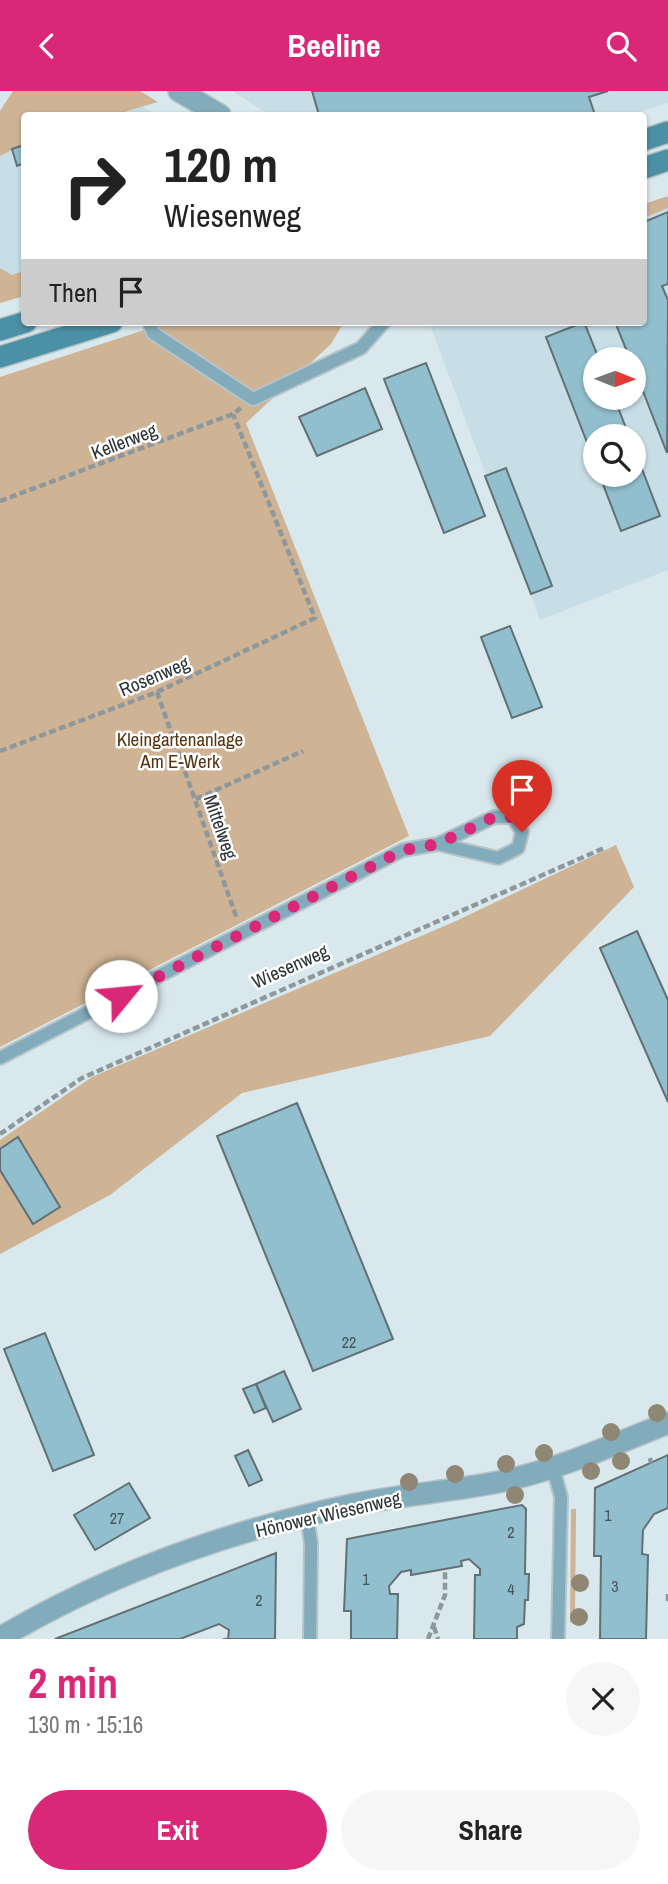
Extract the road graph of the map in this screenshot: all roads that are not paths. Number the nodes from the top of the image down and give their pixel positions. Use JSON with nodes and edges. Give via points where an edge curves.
{"nodes":[{"id":1,"x":179,"y":91,"type":"edge"},
{"id":2,"x":215,"y":112,"type":"edge"},
{"id":3,"x":668,"y":132,"type":"edge"},
{"id":4,"x":647,"y":139,"type":"edge"},
{"id":5,"x":668,"y":160,"type":"edge"},
{"id":6,"x":647,"y":167,"type":"edge"},
{"id":7,"x":21,"y":324,"type":"edge"},
{"id":8,"x":99,"y":326,"type":"edge"},
{"id":9,"x":150,"y":326,"type":"edge"},
{"id":10,"x":380,"y":326,"type":"edge"},
{"id":11,"x":0,"y":330,"type":"edge"},
{"id":12,"x":0,"y":357,"type":"edge"},
{"id":13,"x":438,"y":844,"type":"junction"},
{"id":14,"x":0,"y":1058,"type":"edge"},
{"id":15,"x":668,"y":1423,"type":"edge"},
{"id":16,"x":553,"y":1468,"type":"junction"},
{"id":17,"x":307,"y":1517,"type":"junction"},
{"id":18,"x":0,"y":1639,"type":"edge"},
{"id":19,"x":310,"y":1639,"type":"edge"},
{"id":20,"x":558,"y":1639,"type":"edge"}],
"edges":[{"from":1,"to":2,"type":"street"},
{"from":3,"to":4,"type":"main road"},
{"from":5,"to":6,"type":"main road"},
{"from":7,"to":11,"type":"main road"},
{"from":8,"to":12,"type":"main road"},
{"from":9,"to":10,"type":"lane","via":[[153,333],[253,399],[361,348]]},
{"from":13,"to":13,"type":"lane","via":[[498,858],[518,848],[522,832],[513,817],[494,817]]},
{"from":13,"to":14,"type":"lane","via":[[403,850]]},
{"from":15,"to":16,"type":"street","name":"Hönower Wiesenweg"},
{"from":16,"to":17,"type":"street","name":"Hönower Wiesenweg"},
{"from":16,"to":20,"type":"lane","via":[[561,1497]]},
{"from":17,"to":18,"type":"street","name":"Hönower Wiesenweg","via":[[164,1560],[60,1604]]},
{"from":17,"to":19,"type":"lane"}]}
